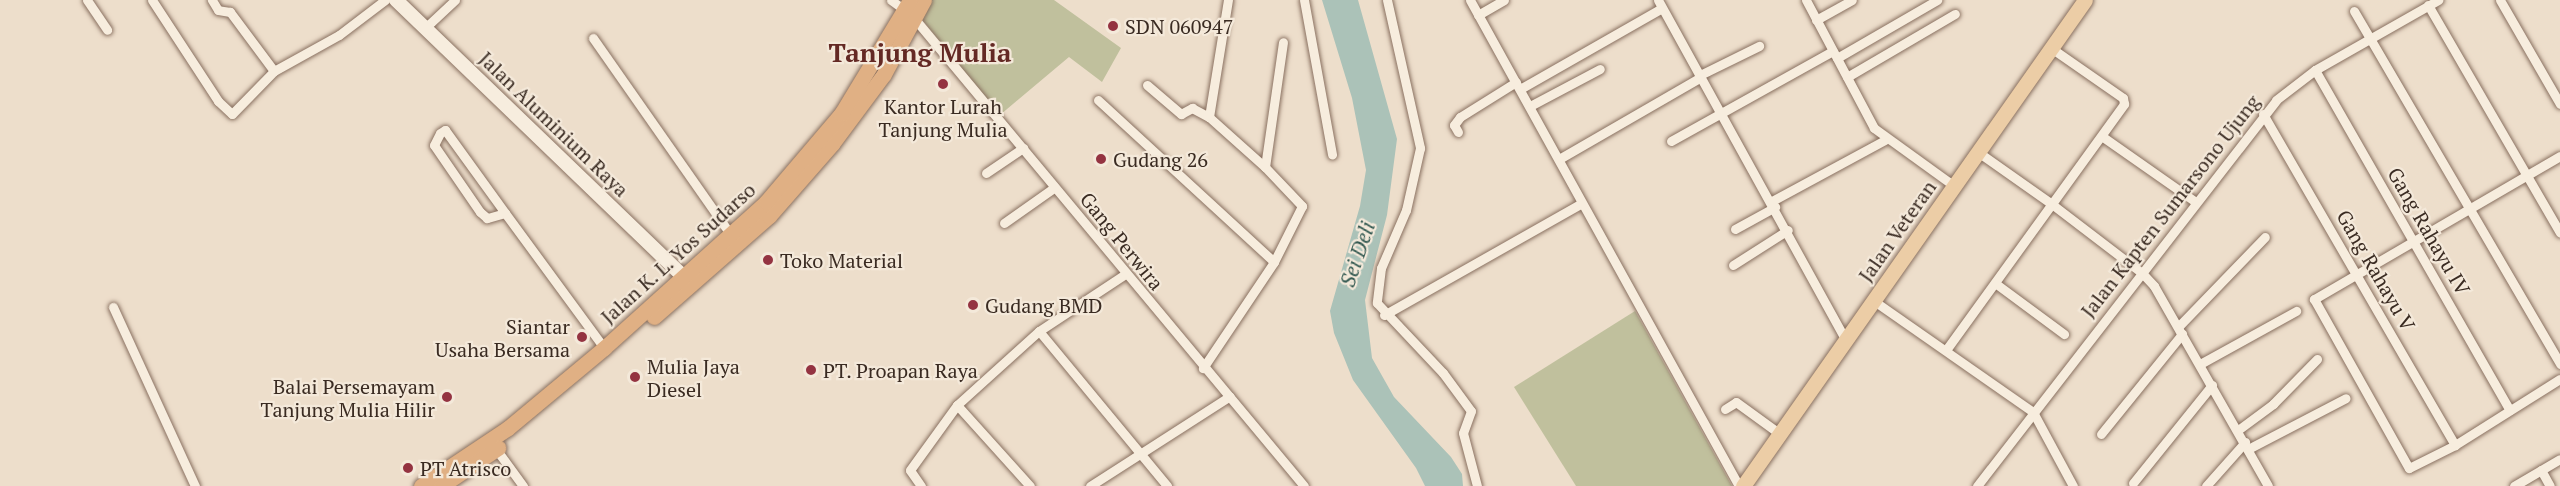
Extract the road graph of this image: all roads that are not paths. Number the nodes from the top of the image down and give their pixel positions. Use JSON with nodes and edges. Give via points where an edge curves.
{"nodes":[{"id":1,"x":87,"y":0,"type":"edge"},
{"id":2,"x":152,"y":0,"type":"edge"},
{"id":3,"x":212,"y":0,"type":"edge"},
{"id":4,"x":385,"y":0,"type":"edge"},
{"id":5,"x":396,"y":0,"type":"edge"},
{"id":6,"x":455,"y":0,"type":"edge"},
{"id":7,"x":891,"y":0,"type":"edge"},
{"id":8,"x":924,"y":0,"type":"edge"},
{"id":9,"x":1228,"y":0,"type":"edge"},
{"id":10,"x":1304,"y":0,"type":"edge"},
{"id":11,"x":1386,"y":0,"type":"edge"},
{"id":12,"x":1470,"y":0,"type":"edge"},
{"id":13,"x":1504,"y":0,"type":"edge"},
{"id":14,"x":1806,"y":0,"type":"edge"},
{"id":15,"x":1852,"y":0,"type":"edge"},
{"id":16,"x":1937,"y":0,"type":"edge"},
{"id":17,"x":2085,"y":0,"type":"edge"},
{"id":18,"x":2438,"y":0,"type":"edge"},
{"id":19,"x":2500,"y":0,"type":"edge"},
{"id":20,"x":1660,"y":4,"type":"edge"},
{"id":21,"x":2428,"y":5,"type":"junction"},
{"id":22,"x":910,"y":10,"type":"edge"},
{"id":23,"x":2354,"y":11,"type":"dead end"},
{"id":24,"x":1955,"y":14,"type":"dead end"},
{"id":25,"x":1478,"y":15,"type":"junction"},
{"id":26,"x":1816,"y":20,"type":"junction"},
{"id":27,"x":425,"y":28,"type":"junction"},
{"id":28,"x":107,"y":30,"type":"dead end"},
{"id":29,"x":593,"y":38,"type":"dead end"},
{"id":30,"x":2372,"y":39,"type":"junction"},
{"id":31,"x":1282,"y":42,"type":"dead end"},
{"id":32,"x":1759,"y":46,"type":"dead end"},
{"id":33,"x":2051,"y":48,"type":"junction"},
{"id":34,"x":1835,"y":55,"type":"junction"},
{"id":35,"x":1600,"y":69,"type":"dead end"},
{"id":36,"x":2315,"y":70,"type":"junction"},
{"id":37,"x":274,"y":71,"type":"junction"},
{"id":38,"x":1701,"y":76,"type":"junction"},
{"id":39,"x":1847,"y":77,"type":"junction"},
{"id":40,"x":1147,"y":85,"type":"dead end"},
{"id":41,"x":1518,"y":86,"type":"junction"},
{"id":42,"x":1098,"y":100,"type":"dead end"},
{"id":43,"x":2560,"y":104,"type":"edge"},
{"id":44,"x":1530,"y":106,"type":"junction"},
{"id":45,"x":1722,"y":114,"type":"junction"},
{"id":46,"x":2263,"y":114,"type":"junction"},
{"id":47,"x":1209,"y":117,"type":"junction"},
{"id":48,"x":1458,"y":132,"type":"dead end"},
{"id":49,"x":2103,"y":137,"type":"junction"},
{"id":50,"x":1885,"y":140,"type":"junction"},
{"id":51,"x":1671,"y":141,"type":"dead end"},
{"id":52,"x":1023,"y":148,"type":"junction"},
{"id":53,"x":1978,"y":152,"type":"junction"},
{"id":54,"x":1332,"y":154,"type":"dead end"},
{"id":55,"x":2560,"y":156,"type":"edge"},
{"id":56,"x":1559,"y":159,"type":"junction"},
{"id":57,"x":1265,"y":167,"type":"junction"},
{"id":58,"x":986,"y":173,"type":"dead end"},
{"id":59,"x":2527,"y":174,"type":"junction"},
{"id":60,"x":1954,"y":186,"type":"junction"},
{"id":61,"x":1055,"y":187,"type":"junction"},
{"id":62,"x":2196,"y":202,"type":"junction"},
{"id":63,"x":1582,"y":203,"type":"junction"},
{"id":64,"x":1774,"y":204,"type":"junction"},
{"id":65,"x":2053,"y":205,"type":"junction"},
{"id":66,"x":2469,"y":206,"type":"junction"},
{"id":67,"x":505,"y":213,"type":"junction"},
{"id":68,"x":1004,"y":223,"type":"dead end"},
{"id":69,"x":1735,"y":229,"type":"dead end"},
{"id":70,"x":1788,"y":230,"type":"junction"},
{"id":71,"x":2560,"y":234,"type":"edge"},
{"id":72,"x":731,"y":235,"type":"junction"},
{"id":73,"x":2265,"y":237,"type":"dead end"},
{"id":74,"x":2413,"y":239,"type":"junction"},
{"id":75,"x":1274,"y":262,"type":"junction"},
{"id":76,"x":1733,"y":265,"type":"dead end"},
{"id":77,"x":2358,"y":272,"type":"junction"},
{"id":78,"x":2142,"y":273,"type":"junction"},
{"id":79,"x":1125,"y":274,"type":"junction"},
{"id":80,"x":688,"y":282,"type":"junction"},
{"id":81,"x":1995,"y":283,"type":"junction"},
{"id":82,"x":1874,"y":301,"type":"junction"},
{"id":83,"x":114,"y":307,"type":"dead end"},
{"id":84,"x":2295,"y":310,"type":"dead end"},
{"id":85,"x":1384,"y":315,"type":"junction"},
{"id":86,"x":2180,"y":330,"type":"junction"},
{"id":87,"x":1039,"y":331,"type":"junction"},
{"id":88,"x":2064,"y":334,"type":"dead end"},
{"id":89,"x":1846,"y":340,"type":"junction"},
{"id":90,"x":604,"y":348,"type":"junction"},
{"id":91,"x":1946,"y":350,"type":"junction"},
{"id":92,"x":2317,"y":359,"type":"dead end"},
{"id":93,"x":2200,"y":364,"type":"junction"},
{"id":94,"x":2560,"y":364,"type":"edge"},
{"id":95,"x":1203,"y":368,"type":"junction"},
{"id":96,"x":2560,"y":379,"type":"edge"},
{"id":97,"x":2212,"y":385,"type":"junction"},
{"id":98,"x":1230,"y":396,"type":"junction"},
{"id":99,"x":2346,"y":398,"type":"dead end"},
{"id":100,"x":957,"y":405,"type":"junction"},
{"id":101,"x":1725,"y":409,"type":"dead end"},
{"id":102,"x":2510,"y":410,"type":"junction"},
{"id":103,"x":2033,"y":412,"type":"junction"},
{"id":104,"x":2238,"y":430,"type":"junction"},
{"id":105,"x":1780,"y":434,"type":"junction"},
{"id":106,"x":2101,"y":434,"type":"dead end"},
{"id":107,"x":2246,"y":445,"type":"junction"},
{"id":108,"x":2455,"y":445,"type":"junction"},
{"id":109,"x":496,"y":449,"type":"junction"},
{"id":110,"x":1140,"y":453,"type":"junction"},
{"id":111,"x":2560,"y":459,"type":"edge"},
{"id":112,"x":2541,"y":470,"type":"junction"},
{"id":113,"x":2133,"y":483,"type":"dead end"},
{"id":114,"x":195,"y":486,"type":"edge"},
{"id":115,"x":421,"y":486,"type":"edge"},
{"id":116,"x":441,"y":486,"type":"edge"},
{"id":117,"x":523,"y":486,"type":"edge"},
{"id":118,"x":921,"y":486,"type":"edge"},
{"id":119,"x":1030,"y":486,"type":"edge"},
{"id":120,"x":1090,"y":486,"type":"edge"},
{"id":121,"x":1167,"y":486,"type":"edge"},
{"id":122,"x":1304,"y":486,"type":"edge"},
{"id":123,"x":1478,"y":486,"type":"edge"},
{"id":124,"x":1741,"y":486,"type":"edge"},
{"id":125,"x":1977,"y":486,"type":"edge"},
{"id":126,"x":2073,"y":486,"type":"edge"},
{"id":127,"x":2206,"y":486,"type":"edge"},
{"id":128,"x":2268,"y":486,"type":"edge"},
{"id":129,"x":2514,"y":486,"type":"edge"},
{"id":130,"x":2550,"y":486,"type":"edge"}],
"edges":[{"from":1,"to":28,"type":"street"},
{"from":2,"to":37,"type":"street","via":[[164,24],[227,113],[234,113]]},
{"from":3,"to":37,"type":"street","via":[[218,10],[230,12]]},
{"from":4,"to":37,"type":"street","via":[[339,36]]},
{"from":5,"to":27,"type":"main road","name":"Jalan Aluminium Raya"},
{"from":6,"to":27,"type":"street"},
{"from":7,"to":22,"type":"street","name":"Gang Perwira"},
{"from":8,"to":22,"type":"highway","name":"Jalan K. L. Yos Sudarso"},
{"from":9,"to":47,"type":"street"},
{"from":10,"to":54,"type":"street"},
{"from":11,"to":85,"type":"street","via":[[1420,148],[1406,210],[1381,268],[1377,303]]},
{"from":12,"to":25,"type":"street"},
{"from":13,"to":25,"type":"street"},
{"from":14,"to":26,"type":"street"},
{"from":15,"to":26,"type":"street"},
{"from":16,"to":34,"type":"street"},
{"from":17,"to":33,"type":"main road","name":"Jalan Veteran"},
{"from":18,"to":21,"type":"street","name":"Jalan Kapten Sumarsono Ujung"},
{"from":19,"to":43,"type":"street"},
{"from":20,"to":38,"type":"street"},
{"from":20,"to":41,"type":"street"},
{"from":21,"to":30,"type":"street","name":"Jalan Kapten Sumarsono Ujung"},
{"from":21,"to":59,"type":"street"},
{"from":22,"to":52,"type":"street","name":"Gang Perwira"},
{"from":22,"to":72,"type":"highway","name":"Jalan K. L. Yos Sudarso","via":[[841,114],[779,189]]},
{"from":22,"to":80,"type":"highway","name":"Jalan K. L. Yos Sudarso","via":[[884,74],[832,144],[769,216]]},
{"from":23,"to":30,"type":"street"},
{"from":24,"to":39,"type":"street"},
{"from":25,"to":41,"type":"street"},
{"from":26,"to":34,"type":"street"},
{"from":27,"to":80,"type":"main road","name":"Jalan Aluminium Raya"},
{"from":29,"to":72,"type":"street"},
{"from":30,"to":36,"type":"street","name":"Jalan Kapten Sumarsono Ujung"},
{"from":30,"to":66,"type":"street"},
{"from":31,"to":57,"type":"street"},
{"from":32,"to":38,"type":"street"},
{"from":33,"to":49,"type":"street","via":[[2125,100]]},
{"from":33,"to":53,"type":"main road","name":"Jalan Veteran"},
{"from":34,"to":39,"type":"street"},
{"from":34,"to":45,"type":"street"},
{"from":35,"to":44,"type":"street"},
{"from":36,"to":46,"type":"street","name":"Jalan Kapten Sumarsono Ujung"},
{"from":36,"to":74,"type":"street","name":"Gang Rahayu IV"},
{"from":38,"to":45,"type":"street"},
{"from":38,"to":56,"type":"street"},
{"from":39,"to":50,"type":"street","via":[[1869,121]]},
{"from":40,"to":47,"type":"street","via":[[1181,114],[1192,108]]},
{"from":41,"to":44,"type":"street"},
{"from":41,"to":48,"type":"street","via":[[1460,117],[1454,125]]},
{"from":42,"to":75,"type":"street"},
{"from":44,"to":56,"type":"street"},
{"from":45,"to":51,"type":"street"},
{"from":45,"to":64,"type":"street"},
{"from":46,"to":62,"type":"street","name":"Jalan Kapten Sumarsono Ujung"},
{"from":46,"to":77,"type":"street","name":"Gang Rahayu V"},
{"from":47,"to":57,"type":"street"},
{"from":49,"to":62,"type":"street"},
{"from":49,"to":65,"type":"street"},
{"from":50,"to":60,"type":"street"},
{"from":50,"to":64,"type":"street"},
{"from":52,"to":58,"type":"street"},
{"from":52,"to":61,"type":"street","name":"Gang Perwira"},
{"from":53,"to":60,"type":"main road","name":"Jalan Veteran"},
{"from":53,"to":65,"type":"street"},
{"from":55,"to":59,"type":"street"},
{"from":56,"to":63,"type":"street"},
{"from":57,"to":75,"type":"street","via":[[1302,206]]},
{"from":59,"to":66,"type":"street"},
{"from":59,"to":71,"type":"street"},
{"from":60,"to":82,"type":"main road","name":"Jalan Veteran"},
{"from":61,"to":68,"type":"street"},
{"from":61,"to":79,"type":"street","name":"Gang Perwira"},
{"from":62,"to":78,"type":"street","name":"Jalan Kapten Sumarsono Ujung"},
{"from":63,"to":85,"type":"street"},
{"from":63,"to":124,"type":"street"},
{"from":64,"to":69,"type":"street"},
{"from":64,"to":70,"type":"street"},
{"from":65,"to":78,"type":"street"},
{"from":65,"to":81,"type":"street"},
{"from":66,"to":74,"type":"street"},
{"from":66,"to":94,"type":"street"},
{"from":67,"to":67,"type":"street","via":[[444,130],[440,133],[434,145],[480,212],[487,218]]},
{"from":67,"to":90,"type":"street"},
{"from":70,"to":76,"type":"street"},
{"from":70,"to":89,"type":"street"},
{"from":72,"to":80,"type":"highway","name":"Jalan K. L. Yos Sudarso"},
{"from":73,"to":86,"type":"street"},
{"from":74,"to":77,"type":"street"},
{"from":74,"to":102,"type":"street","name":"Gang Rahayu IV"},
{"from":75,"to":95,"type":"street"},
{"from":77,"to":108,"type":"street","name":"Gang Rahayu V"},
{"from":77,"to":108,"type":"street","via":[[2314,301],[2407,467],[2416,468]]},
{"from":78,"to":86,"type":"street"},
{"from":78,"to":103,"type":"street","name":"Jalan Kapten Sumarsono Ujung"},
{"from":79,"to":87,"type":"street"},
{"from":79,"to":95,"type":"street","name":"Gang Perwira"},
{"from":80,"to":90,"type":"highway","name":"Jalan K. L. Yos Sudarso"},
{"from":80,"to":109,"type":"highway","name":"Jalan K. L. Yos Sudarso"},
{"from":81,"to":88,"type":"street"},
{"from":81,"to":91,"type":"street"},
{"from":82,"to":89,"type":"main road","name":"Jalan Veteran"},
{"from":82,"to":91,"type":"street"},
{"from":83,"to":114,"type":"street"},
{"from":84,"to":93,"type":"street"},
{"from":85,"to":123,"type":"street","via":[[1443,374],[1471,411],[1463,433]]},
{"from":86,"to":93,"type":"street"},
{"from":86,"to":106,"type":"street"},
{"from":87,"to":100,"type":"street"},
{"from":87,"to":110,"type":"street"},
{"from":89,"to":105,"type":"main road","name":"Jalan Veteran"},
{"from":90,"to":115,"type":"highway","name":"Jalan K. L. Yos Sudarso","via":[[508,428]]},
{"from":91,"to":103,"type":"street"},
{"from":92,"to":104,"type":"street","via":[[2273,404]]},
{"from":93,"to":97,"type":"street"},
{"from":95,"to":98,"type":"street","name":"Gang Perwira"},
{"from":96,"to":102,"type":"street"},
{"from":97,"to":104,"type":"street"},
{"from":97,"to":113,"type":"street"},
{"from":98,"to":110,"type":"street"},
{"from":98,"to":122,"type":"street","name":"Gang Perwira"},
{"from":99,"to":107,"type":"street"},
{"from":100,"to":118,"type":"street","via":[[911,467]]},
{"from":100,"to":119,"type":"street"},
{"from":101,"to":105,"type":"street","via":[[1736,402]]},
{"from":102,"to":108,"type":"street"},
{"from":103,"to":125,"type":"street","name":"Jalan Kapten Sumarsono Ujung"},
{"from":103,"to":126,"type":"street"},
{"from":104,"to":107,"type":"street"},
{"from":105,"to":124,"type":"main road","name":"Jalan Veteran"},
{"from":107,"to":127,"type":"street"},
{"from":107,"to":128,"type":"street"},
{"from":109,"to":116,"type":"highway","name":"Jalan K. L. Yos Sudarso"},
{"from":109,"to":117,"type":"street"},
{"from":110,"to":120,"type":"street"},
{"from":110,"to":121,"type":"street"},
{"from":111,"to":112,"type":"street"},
{"from":112,"to":129,"type":"street"},
{"from":112,"to":130,"type":"street"}]}
